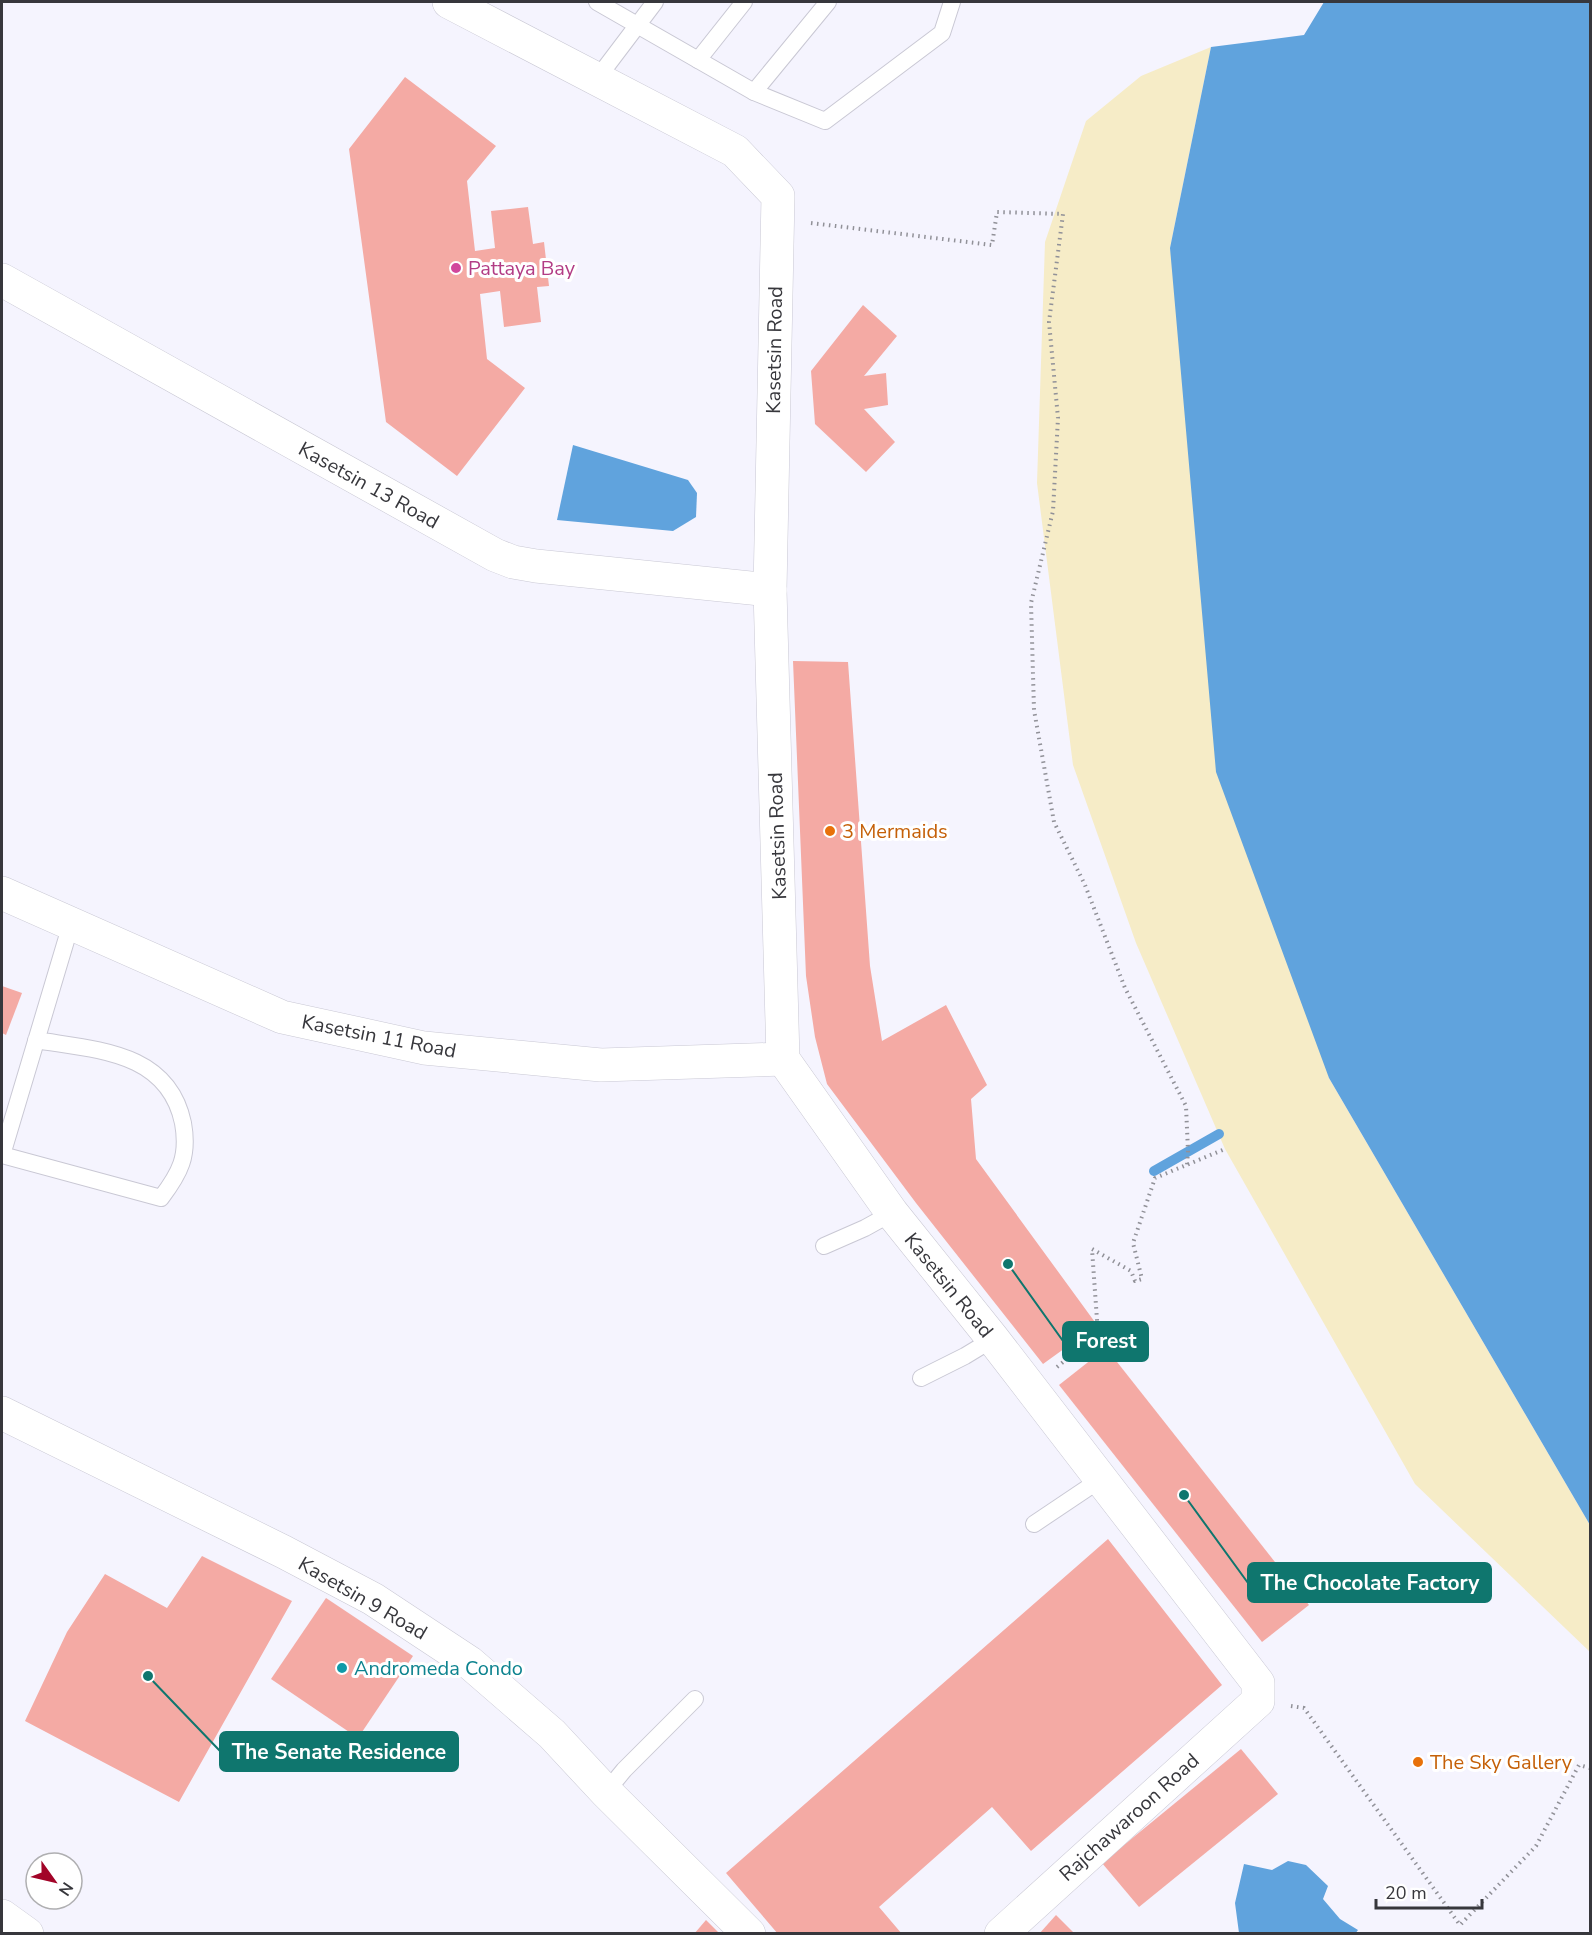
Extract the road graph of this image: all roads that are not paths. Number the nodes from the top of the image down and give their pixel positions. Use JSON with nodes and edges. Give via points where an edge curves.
{"nodes":[{"id":1,"x":449,"y":2,"type":"edge"},
{"id":2,"x":597,"y":2,"type":"edge"},
{"id":3,"x":655,"y":2,"type":"edge"},
{"id":4,"x":744,"y":2,"type":"edge"},
{"id":5,"x":828,"y":2,"type":"edge"},
{"id":6,"x":952,"y":2,"type":"edge"},
{"id":7,"x":638,"y":25,"type":"junction"},
{"id":8,"x":698,"y":60,"type":"junction"},
{"id":9,"x":596,"y":80,"type":"junction"},
{"id":10,"x":754,"y":92,"type":"junction"},
{"id":11,"x":2,"y":280,"type":"edge"},
{"id":12,"x":770,"y":590,"type":"junction"},
{"id":13,"x":2,"y":893,"type":"edge"},
{"id":14,"x":71,"y":924,"type":"junction"},
{"id":15,"x":36,"y":1040,"type":"junction"},
{"id":16,"x":783,"y":1059,"type":"junction"},
{"id":17,"x":891,"y":1213,"type":"junction"},
{"id":18,"x":824,"y":1246,"type":"dead end"},
{"id":19,"x":993,"y":1339,"type":"junction"},
{"id":20,"x":921,"y":1378,"type":"dead end"},
{"id":21,"x":2,"y":1413,"type":"edge"},
{"id":22,"x":1101,"y":1479,"type":"junction"},
{"id":23,"x":1034,"y":1524,"type":"dead end"},
{"id":24,"x":695,"y":1699,"type":"dead end"},
{"id":25,"x":1258,"y":1701,"type":"joint"},
{"id":26,"x":606,"y":1792,"type":"junction"},
{"id":27,"x":2,"y":1916,"type":"edge"},
{"id":28,"x":27,"y":1934,"type":"edge"},
{"id":29,"x":749,"y":1934,"type":"edge"},
{"id":30,"x":1001,"y":1934,"type":"edge"}],
"edges":[{"from":1,"to":9,"type":"street","name":"Kasetsin Road"},
{"from":2,"to":7,"type":"lane"},
{"from":3,"to":7,"type":"lane"},
{"from":4,"to":8,"type":"lane"},
{"from":5,"to":10,"type":"lane"},
{"from":6,"to":10,"type":"lane","via":[[942,33],[825,121]]},
{"from":7,"to":8,"type":"lane"},
{"from":7,"to":9,"type":"lane"},
{"from":8,"to":10,"type":"lane"},
{"from":9,"to":12,"type":"street","name":"Kasetsin Road","via":[[735,151],[778,196]]},
{"from":11,"to":12,"type":"street","name":"Kasetsin 13 Road","via":[[495,555],[536,566]]},
{"from":12,"to":16,"type":"street","name":"Kasetsin Road"},
{"from":13,"to":14,"type":"street","name":"Kasetsin 11 Road"},
{"from":14,"to":15,"type":"lane"},
{"from":14,"to":16,"type":"street","name":"Kasetsin 11 Road","via":[[282,1017],[424,1048],[601,1065]]},
{"from":15,"to":15,"type":"lane","via":[[2,1155],[161,1198],[178,1175],[186,1140],[179,1106],[168,1085],[140,1063],[113,1053]]},
{"from":16,"to":17,"type":"street","name":"Kasetsin Road"},
{"from":17,"to":18,"type":"lane"},
{"from":17,"to":19,"type":"street","name":"Kasetsin Road"},
{"from":19,"to":20,"type":"lane"},
{"from":19,"to":22,"type":"street","name":"Kasetsin Road"},
{"from":21,"to":26,"type":"street","name":"Kasetsin 9 Road","via":[[373,1599],[470,1663],[552,1734]]},
{"from":22,"to":23,"type":"lane"},
{"from":22,"to":25,"type":"street","name":"Kasetsin Road","via":[[1258,1683]]},
{"from":24,"to":26,"type":"lane"},
{"from":25,"to":30,"type":"street","name":"Rajchawaroon Road"},
{"from":26,"to":29,"type":"street","name":"Kasetsin 9 Road"},
{"from":27,"to":28,"type":"street"}]}
